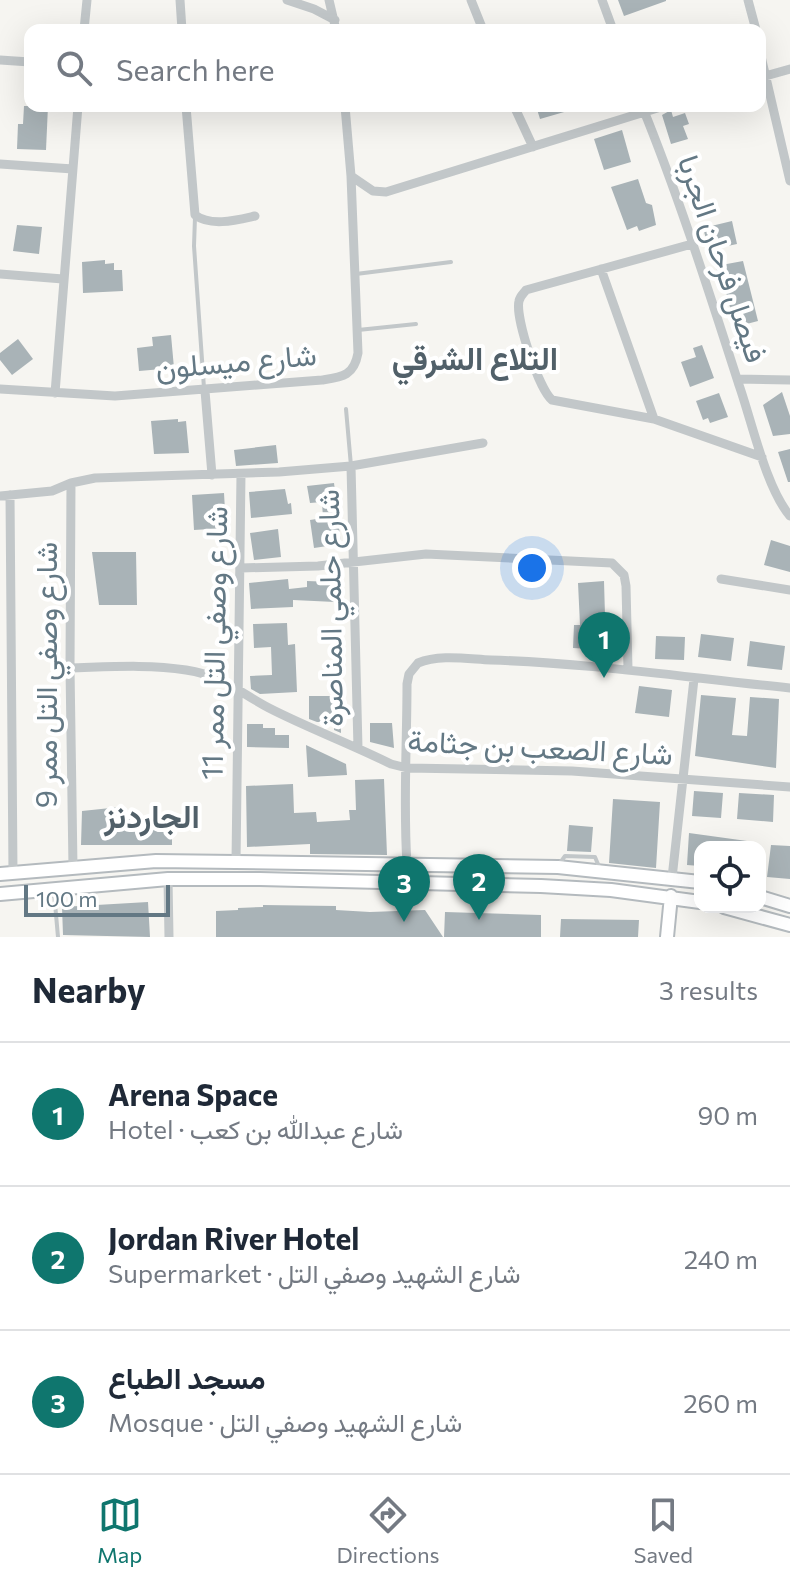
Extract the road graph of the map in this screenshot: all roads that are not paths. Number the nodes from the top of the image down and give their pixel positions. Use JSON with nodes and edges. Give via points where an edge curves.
{"nodes":[{"id":1,"x":87,"y":0,"type":"edge"},
{"id":2,"x":180,"y":0,"type":"edge"},
{"id":3,"x":287,"y":0,"type":"edge"},
{"id":4,"x":329,"y":0,"type":"edge"},
{"id":5,"x":471,"y":0,"type":"edge"},
{"id":6,"x":602,"y":0,"type":"edge"},
{"id":7,"x":748,"y":0,"type":"edge"},
{"id":8,"x":85,"y":24,"type":"edge"},
{"id":9,"x":182,"y":24,"type":"edge"},
{"id":10,"x":335,"y":24,"type":"edge"},
{"id":11,"x":336,"y":24,"type":"edge"},
{"id":12,"x":481,"y":24,"type":"edge"},
{"id":13,"x":611,"y":24,"type":"edge"},
{"id":14,"x":754,"y":24,"type":"edge"},
{"id":15,"x":0,"y":60,"type":"edge"},
{"id":16,"x":24,"y":62,"type":"edge"},
{"id":17,"x":790,"y":69,"type":"edge"},
{"id":18,"x":766,"y":76,"type":"edge"},
{"id":19,"x":766,"y":91,"type":"edge"},
{"id":20,"x":78,"y":112,"type":"edge"},
{"id":21,"x":186,"y":112,"type":"edge"},
{"id":22,"x":346,"y":112,"type":"edge"},
{"id":23,"x":517,"y":112,"type":"edge"},
{"id":24,"x":635,"y":112,"type":"edge"},
{"id":25,"x":645,"y":112,"type":"edge"},
{"id":26,"x":533,"y":147,"type":"junction"},
{"id":27,"x":0,"y":164,"type":"edge"},
{"id":28,"x":788,"y":165,"type":"edge"},
{"id":29,"x":73,"y":169,"type":"junction"},
{"id":30,"x":351,"y":176,"type":"junction"},
{"id":31,"x":790,"y":181,"type":"edge"},
{"id":32,"x":195,"y":215,"type":"junction"},
{"id":33,"x":255,"y":216,"type":"dead end"},
{"id":34,"x":692,"y":244,"type":"junction"},
{"id":35,"x":451,"y":262,"type":"dead end"},
{"id":36,"x":601,"y":269,"type":"junction"},
{"id":37,"x":0,"y":274,"type":"edge"},
{"id":38,"x":354,"y":275,"type":"junction"},
{"id":39,"x":63,"y":279,"type":"junction"},
{"id":40,"x":416,"y":324,"type":"dead end"},
{"id":41,"x":356,"y":330,"type":"junction"},
{"id":42,"x":738,"y":379,"type":"junction"},
{"id":43,"x":790,"y":380,"type":"edge"},
{"id":44,"x":0,"y":389,"type":"edge"},
{"id":45,"x":205,"y":391,"type":"junction"},
{"id":46,"x":55,"y":393,"type":"junction"},
{"id":47,"x":346,"y":409,"type":"dead end"},
{"id":48,"x":654,"y":419,"type":"junction"},
{"id":49,"x":483,"y":443,"type":"dead end"},
{"id":50,"x":762,"y":457,"type":"junction"},
{"id":51,"x":351,"y":466,"type":"junction"},
{"id":52,"x":241,"y":474,"type":"junction"},
{"id":53,"x":212,"y":475,"type":"junction"},
{"id":54,"x":71,"y":483,"type":"junction"},
{"id":55,"x":5,"y":495,"type":"edge"},
{"id":56,"x":790,"y":516,"type":"edge"},
{"id":57,"x":354,"y":561,"type":"junction"},
{"id":58,"x":241,"y":568,"type":"junction"},
{"id":59,"x":721,"y":579,"type":"dead end"},
{"id":60,"x":790,"y":590,"type":"edge"},
{"id":61,"x":70,"y":668,"type":"junction"},
{"id":62,"x":628,"y":669,"type":"junction"},
{"id":63,"x":694,"y":679,"type":"junction"},
{"id":64,"x":238,"y":688,"type":"junction"},
{"id":65,"x":790,"y":688,"type":"edge"},
{"id":66,"x":358,"y":748,"type":"junction"},
{"id":67,"x":407,"y":768,"type":"junction"},
{"id":68,"x":682,"y":779,"type":"junction"},
{"id":69,"x":790,"y":787,"type":"edge"},
{"id":70,"x":236,"y":862,"type":"junction"},
{"id":71,"x":407,"y":864,"type":"junction"},
{"id":72,"x":73,"y":867,"type":"junction"},
{"id":73,"x":6,"y":874,"type":"edge"},
{"id":74,"x":672,"y":878,"type":"junction"},
{"id":75,"x":168,"y":879,"type":"junction"},
{"id":76,"x":694,"y":881,"type":"edge"},
{"id":77,"x":53,"y":889,"type":"junction"},
{"id":78,"x":0,"y":894,"type":"edge"},
{"id":79,"x":671,"y":896,"type":"junction"},
{"id":80,"x":766,"y":899,"type":"edge"},
{"id":81,"x":694,"y":901,"type":"edge"},
{"id":82,"x":790,"y":906,"type":"edge"},
{"id":83,"x":746,"y":913,"type":"edge"},
{"id":84,"x":790,"y":925,"type":"edge"},
{"id":85,"x":58,"y":937,"type":"edge"},
{"id":86,"x":169,"y":937,"type":"edge"},
{"id":87,"x":667,"y":937,"type":"edge"}],
"edges":[{"from":1,"to":8,"type":"street"},
{"from":2,"to":9,"type":"street"},
{"from":3,"to":10,"type":"street","via":[[314,9]]},
{"from":4,"to":11,"type":"street"},
{"from":5,"to":12,"type":"street"},
{"from":6,"to":13,"type":"street"},
{"from":7,"to":14,"type":"street"},
{"from":15,"to":16,"type":"street"},
{"from":17,"to":18,"type":"street"},
{"from":19,"to":28,"type":"street"},
{"from":20,"to":29,"type":"street"},
{"from":21,"to":32,"type":"street"},
{"from":22,"to":30,"type":"street","name":"شارع ميسلون"},
{"from":23,"to":26,"type":"street"},
{"from":24,"to":26,"type":"street"},
{"from":25,"to":34,"type":"street","name":"فيصل فرحان الجربا"},
{"from":26,"to":30,"type":"street","via":[[386,192],[373,191]]},
{"from":27,"to":29,"type":"street"},
{"from":28,"to":31,"type":"street"},
{"from":29,"to":39,"type":"street"},
{"from":30,"to":38,"type":"street","name":"شارع ميسلون"},
{"from":32,"to":33,"type":"street","via":[[217,221]]},
{"from":32,"to":45,"type":"lane"},
{"from":34,"to":36,"type":"street"},
{"from":34,"to":42,"type":"street","name":"فيصل فرحان الجربا"},
{"from":35,"to":38,"type":"lane"},
{"from":36,"to":48,"type":"street"},
{"from":36,"to":48,"type":"street","via":[[535,286],[519,301],[542,387],[552,400]]},
{"from":37,"to":39,"type":"street"},
{"from":38,"to":41,"type":"street","name":"شارع ميسلون"},
{"from":39,"to":46,"type":"street"},
{"from":40,"to":41,"type":"lane"},
{"from":41,"to":45,"type":"street","name":"شارع ميسلون","via":[[356,363],[349,374]]},
{"from":42,"to":43,"type":"street"},
{"from":42,"to":50,"type":"street","name":"فيصل فرحان الجربا"},
{"from":44,"to":46,"type":"street","name":"شارع ميسلون"},
{"from":45,"to":46,"type":"street","name":"شارع ميسلون"},
{"from":45,"to":53,"type":"street"},
{"from":47,"to":51,"type":"lane"},
{"from":48,"to":50,"type":"street"},
{"from":49,"to":51,"type":"street"},
{"from":50,"to":56,"type":"street","name":"فيصل فرحان الجربا"},
{"from":51,"to":52,"type":"street"},
{"from":51,"to":57,"type":"street","name":"شارع حلمي المناصرة"},
{"from":52,"to":53,"type":"street"},
{"from":52,"to":58,"type":"street","name":"شارع وصفي التل ممر 11"},
{"from":53,"to":54,"type":"street"},
{"from":54,"to":55,"type":"street","via":[[52,491]]},
{"from":54,"to":61,"type":"street","name":"شارع وصفي التل ممر 9"},
{"from":55,"to":73,"type":"street"},
{"from":57,"to":58,"type":"street"},
{"from":57,"to":62,"type":"street","via":[[440,554],[612,563],[624,575],[626,586]]},
{"from":57,"to":66,"type":"street","name":"شارع حلمي المناصرة"},
{"from":58,"to":64,"type":"street","name":"شارع وصفي التل ممر 11"},
{"from":59,"to":60,"type":"street"},
{"from":61,"to":64,"type":"street","name":"شارع الصعب بن جثامة","via":[[187,670]]},
{"from":61,"to":72,"type":"street","name":"شارع وصفي التل ممر 9"},
{"from":62,"to":63,"type":"street"},
{"from":62,"to":67,"type":"street","via":[[501,660],[418,663],[407,684]]},
{"from":63,"to":65,"type":"street"},
{"from":63,"to":68,"type":"street"},
{"from":64,"to":66,"type":"street","name":"شارع الصعب بن جثامة","via":[[269,708]]},
{"from":64,"to":70,"type":"street","name":"شارع وصفي التل ممر 11"},
{"from":66,"to":67,"type":"street","name":"شارع الصعب بن جثامة"},
{"from":67,"to":68,"type":"street","name":"شارع الصعب بن جثامة"},
{"from":67,"to":71,"type":"street"},
{"from":68,"to":69,"type":"street","name":"شارع الصعب بن جثامة"},
{"from":68,"to":74,"type":"street"},
{"from":70,"to":71,"type":"main road"},
{"from":70,"to":72,"type":"main road"},
{"from":71,"to":74,"type":"main road","via":[[558,867]]},
{"from":72,"to":73,"type":"main road"},
{"from":74,"to":76,"type":"main road"},
{"from":75,"to":77,"type":"main road"},
{"from":75,"to":79,"type":"main road","via":[[541,886]]},
{"from":75,"to":86,"type":"street"},
{"from":77,"to":78,"type":"main road"},
{"from":77,"to":85,"type":"lane"},
{"from":79,"to":81,"type":"main road"},
{"from":79,"to":87,"type":"main road"},
{"from":80,"to":82,"type":"main road"},
{"from":83,"to":84,"type":"main road"}]}
